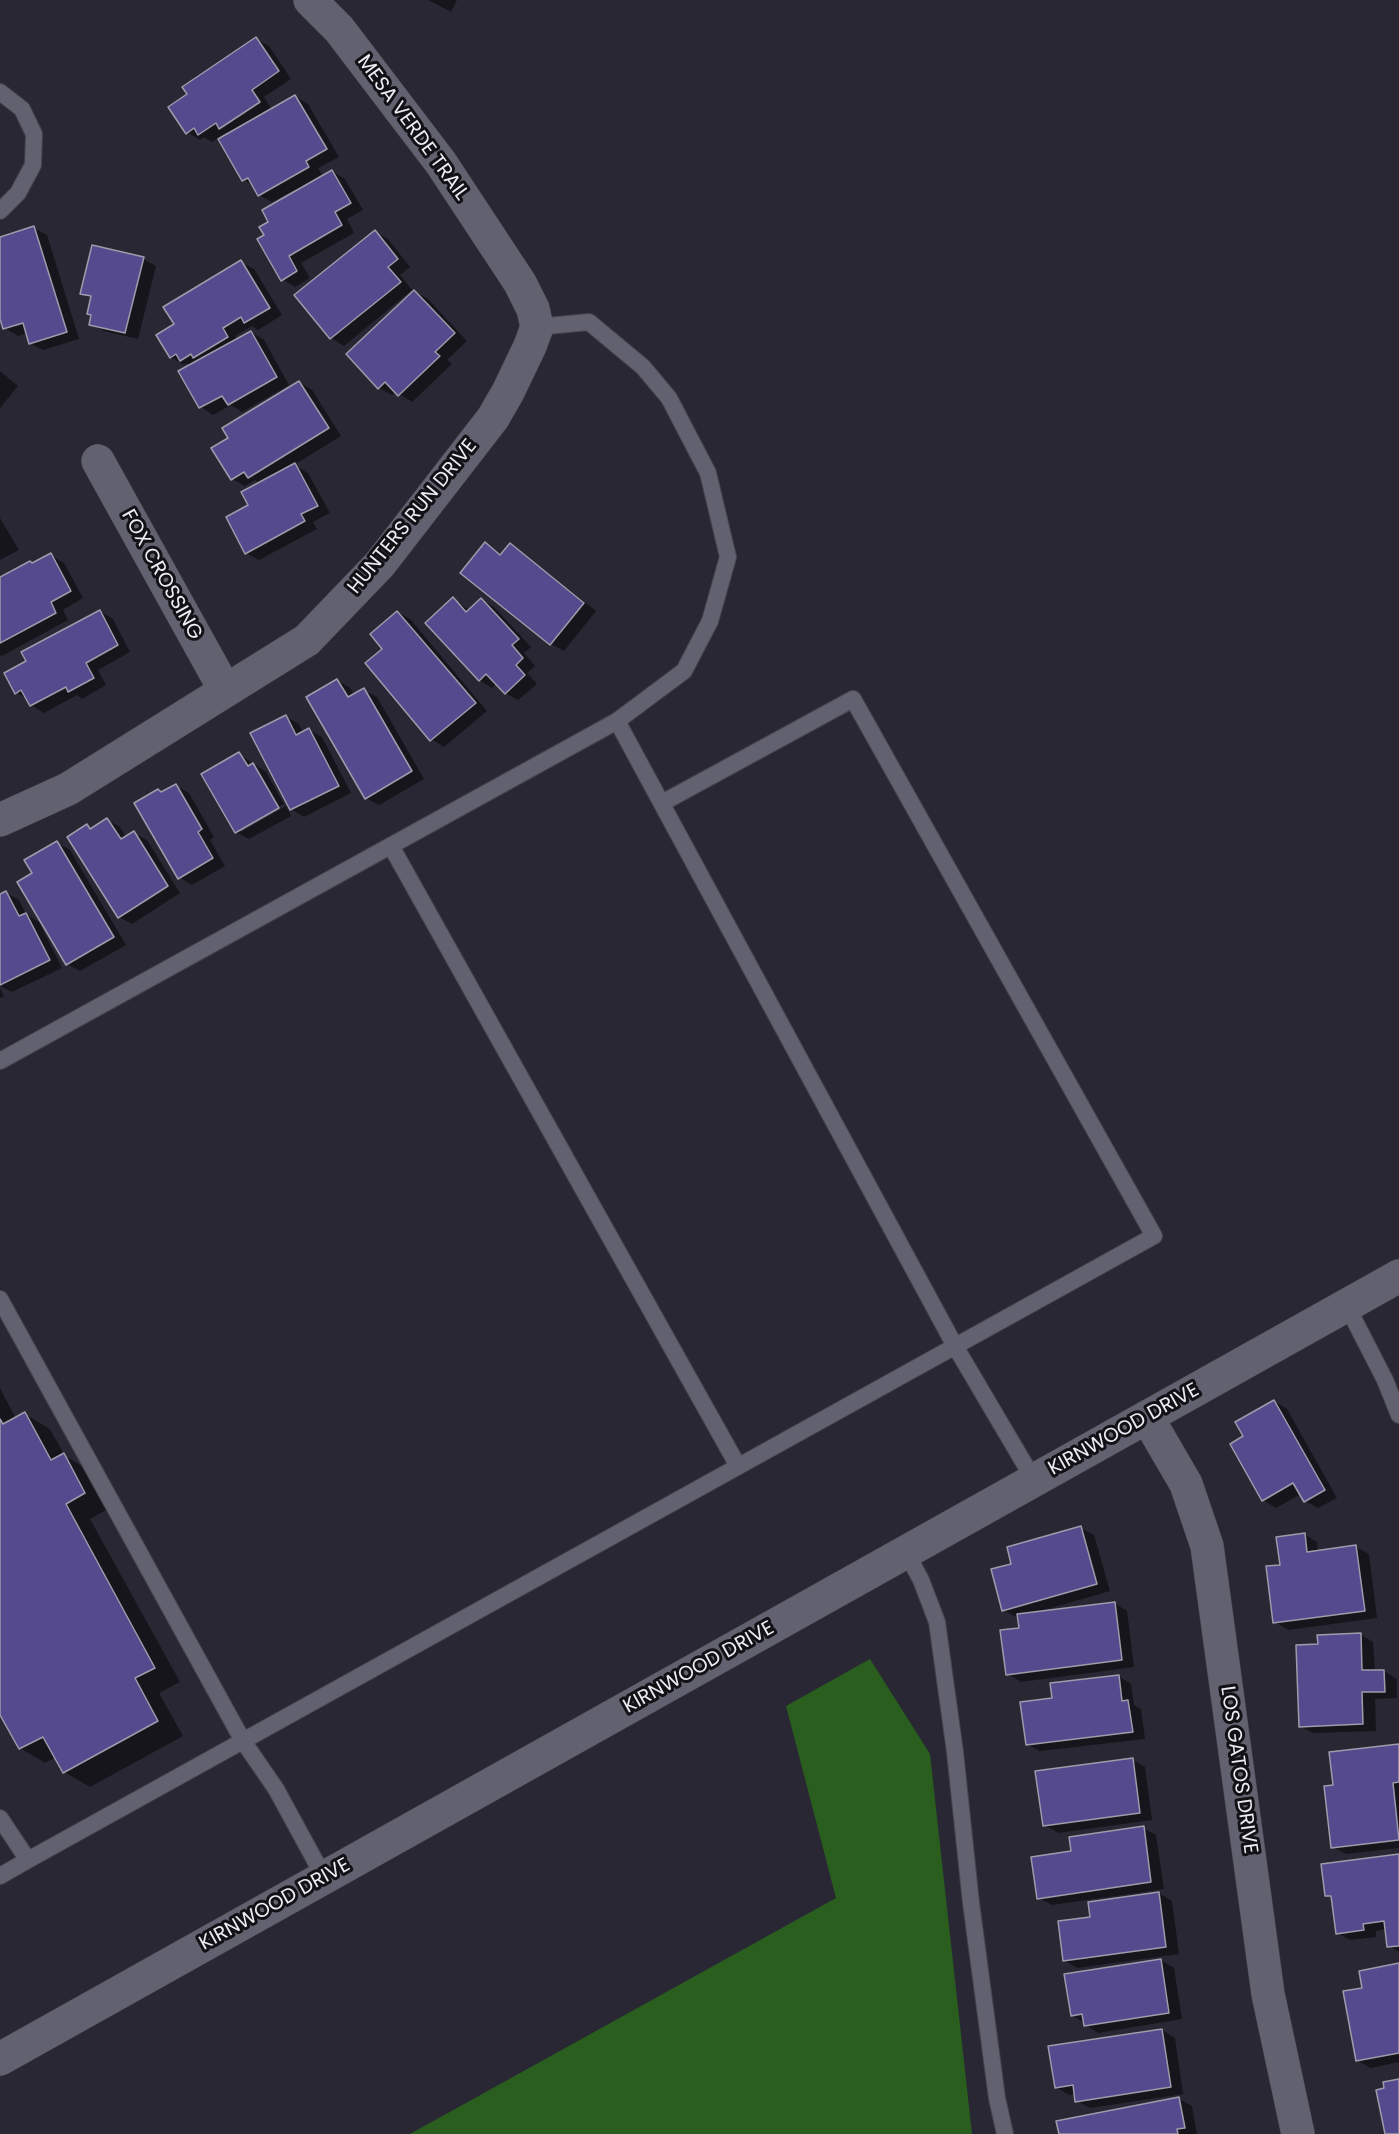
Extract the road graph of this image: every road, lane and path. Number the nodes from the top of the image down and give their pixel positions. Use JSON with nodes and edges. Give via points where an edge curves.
{"nodes":[{"id":1,"x":310,"y":0,"type":"edge"},
{"id":2,"x":0,"y":92,"type":"edge"},
{"id":3,"x":0,"y":211,"type":"edge"},
{"id":4,"x":537,"y":327,"type":"junction"},
{"id":5,"x":98,"y":460,"type":"dead end"},
{"id":6,"x":225,"y":690,"type":"junction"},
{"id":7,"x":617,"y":721,"type":"junction"},
{"id":8,"x":662,"y":803,"type":"junction"},
{"id":9,"x":0,"y":820,"type":"edge"},
{"id":10,"x":391,"y":846,"type":"junction"},
{"id":11,"x":0,"y":1061,"type":"edge"},
{"id":12,"x":1399,"y":1276,"type":"edge"},
{"id":13,"x":0,"y":1299,"type":"edge"},
{"id":14,"x":1347,"y":1306,"type":"junction"},
{"id":15,"x":955,"y":1346,"type":"junction"},
{"id":16,"x":1399,"y":1415,"type":"edge"},
{"id":17,"x":1147,"y":1417,"type":"junction"},
{"id":18,"x":738,"y":1466,"type":"junction"},
{"id":19,"x":1034,"y":1480,"type":"junction"},
{"id":20,"x":906,"y":1552,"type":"junction"},
{"id":21,"x":243,"y":1742,"type":"junction"},
{"id":22,"x":0,"y":1818,"type":"edge"},
{"id":23,"x":28,"y":1860,"type":"junction"},
{"id":24,"x":0,"y":1876,"type":"edge"},
{"id":25,"x":324,"y":1877,"type":"junction"},
{"id":26,"x":0,"y":2059,"type":"edge"},
{"id":27,"x":1005,"y":2134,"type":"edge"},
{"id":28,"x":1298,"y":2134,"type":"edge"}],
"edges":[{"from":1,"to":4,"type":"street","name":"MESA VERDE TRAIL","via":[[339,29],[441,163],[520,283]]},
{"from":2,"to":3,"type":"lane","via":[[22,109],[34,134],[33,165],[18,193]]},
{"from":4,"to":6,"type":"street","name":"HUNTERS RUN DRIVE","via":[[493,418],[380,564],[307,640]]},
{"from":4,"to":7,"type":"lane","via":[[589,322],[642,367],[669,398],[708,473],[728,557],[710,621],[684,671]]},
{"from":5,"to":6,"type":"street","name":"FOX CROSSING"},
{"from":6,"to":9,"type":"street","name":"HUNTERS RUN DRIVE","via":[[68,789]]},
{"from":7,"to":8,"type":"lane"},
{"from":7,"to":10,"type":"lane"},
{"from":8,"to":15,"type":"lane"},
{"from":8,"to":15,"type":"lane","via":[[854,699],[1154,1236]]},
{"from":10,"to":11,"type":"lane"},
{"from":10,"to":18,"type":"lane"},
{"from":12,"to":14,"type":"street","name":"KIRNWOOD DRIVE"},
{"from":13,"to":21,"type":"lane"},
{"from":14,"to":16,"type":"lane"},
{"from":14,"to":17,"type":"street","name":"KIRNWOOD DRIVE"},
{"from":15,"to":18,"type":"lane"},
{"from":15,"to":19,"type":"lane"},
{"from":17,"to":19,"type":"street","name":"KIRNWOOD DRIVE"},
{"from":17,"to":28,"type":"street","name":"LOS GATOS DRIVE","via":[[1186,1484],[1207,1546],[1268,1994]]},
{"from":18,"to":21,"type":"lane"},
{"from":19,"to":20,"type":"street","name":"KIRNWOOD DRIVE"},
{"from":20,"to":25,"type":"street","name":"KIRNWOOD DRIVE"},
{"from":20,"to":27,"type":"lane","via":[[937,1622],[989,2041]]},
{"from":21,"to":23,"type":"lane"},
{"from":21,"to":25,"type":"lane","via":[[276,1789]]},
{"from":22,"to":23,"type":"lane"},
{"from":23,"to":24,"type":"lane"},
{"from":25,"to":26,"type":"street","name":"KIRNWOOD DRIVE"}]}
